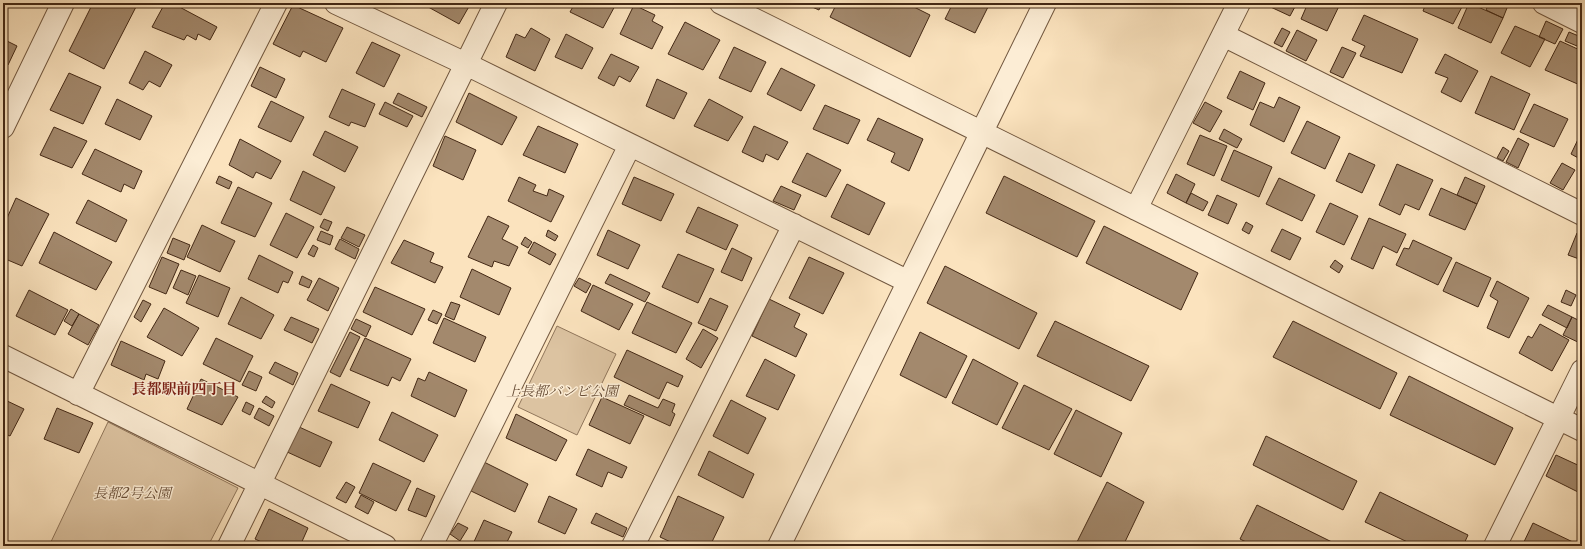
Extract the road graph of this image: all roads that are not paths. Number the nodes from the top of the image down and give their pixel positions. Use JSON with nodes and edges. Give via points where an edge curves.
{"nodes":[{"id":1,"x":63,"y":3,"type":"edge"},
{"id":2,"x":276,"y":3,"type":"edge"},
{"id":3,"x":336,"y":3,"type":"edge"},
{"id":4,"x":496,"y":3,"type":"edge"},
{"id":5,"x":721,"y":3,"type":"edge"},
{"id":6,"x":1045,"y":3,"type":"edge"},
{"id":7,"x":1239,"y":3,"type":"edge"},
{"id":8,"x":1544,"y":3,"type":"edge"},
{"id":9,"x":1582,"y":22,"type":"edge"},
{"id":10,"x":1223,"y":35,"type":"junction"},
{"id":11,"x":466,"y":64,"type":"junction"},
{"id":12,"x":3,"y":127,"type":"edge"},
{"id":13,"x":981,"y":132,"type":"junction"},
{"id":14,"x":630,"y":145,"type":"junction"},
{"id":15,"x":1136,"y":209,"type":"junction"},
{"id":16,"x":1582,"y":214,"type":"edge"},
{"id":17,"x":794,"y":225,"type":"junction"},
{"id":18,"x":907,"y":281,"type":"junction"},
{"id":19,"x":3,"y":356,"type":"edge"},
{"id":20,"x":1582,"y":371,"type":"edge"},
{"id":21,"x":78,"y":394,"type":"junction"},
{"id":22,"x":1558,"y":418,"type":"junction"},
{"id":23,"x":1582,"y":430,"type":"edge"},
{"id":24,"x":259,"y":484,"type":"junction"},
{"id":25,"x":229,"y":546,"type":"edge"},
{"id":26,"x":385,"y":546,"type":"edge"},
{"id":27,"x":431,"y":546,"type":"edge"},
{"id":28,"x":632,"y":546,"type":"edge"},
{"id":29,"x":779,"y":546,"type":"edge"},
{"id":30,"x":1496,"y":546,"type":"edge"}],
"edges":[{"from":1,"to":12,"type":"street"},
{"from":2,"to":21,"type":"street"},
{"from":3,"to":11,"type":"street"},
{"from":4,"to":11,"type":"street"},
{"from":5,"to":13,"type":"street"},
{"from":6,"to":13,"type":"street"},
{"from":7,"to":10,"type":"street"},
{"from":8,"to":9,"type":"street"},
{"from":10,"to":15,"type":"street"},
{"from":10,"to":16,"type":"street"},
{"from":11,"to":14,"type":"street"},
{"from":11,"to":24,"type":"street"},
{"from":13,"to":15,"type":"street"},
{"from":13,"to":18,"type":"street"},
{"from":14,"to":17,"type":"street"},
{"from":14,"to":27,"type":"street"},
{"from":15,"to":22,"type":"street"},
{"from":17,"to":18,"type":"street"},
{"from":17,"to":28,"type":"street"},
{"from":18,"to":29,"type":"street"},
{"from":19,"to":21,"type":"street"},
{"from":20,"to":22,"type":"street"},
{"from":21,"to":24,"type":"street"},
{"from":22,"to":23,"type":"street"},
{"from":22,"to":30,"type":"street"},
{"from":24,"to":25,"type":"street"},
{"from":24,"to":26,"type":"street"}]}
